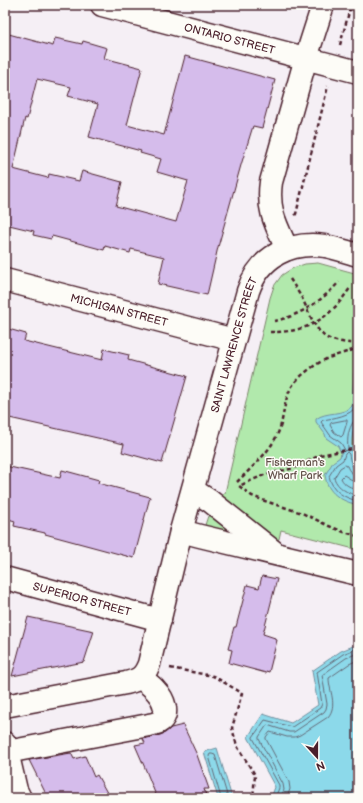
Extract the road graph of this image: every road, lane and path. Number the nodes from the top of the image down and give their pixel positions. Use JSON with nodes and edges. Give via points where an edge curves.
{"nodes":[{"id":1,"x":102,"y":5,"type":"edge"},
{"id":2,"x":324,"y":5,"type":"edge"},
{"id":3,"x":351,"y":5,"type":"edge"},
{"id":4,"x":306,"y":58,"type":"junction"},
{"id":5,"x":334,"y":66,"type":"junction"},
{"id":6,"x":358,"y":72,"type":"edge"},
{"id":7,"x":276,"y":225,"type":"junction"},
{"id":8,"x":287,"y":249,"type":"junction"},
{"id":9,"x":358,"y":255,"type":"edge"},
{"id":10,"x":290,"y":279,"type":"dead end"},
{"id":11,"x":5,"y":280,"type":"edge"},
{"id":12,"x":339,"y":282,"type":"dead end"},
{"id":13,"x":350,"y":288,"type":"dead end"},
{"id":14,"x":306,"y":308,"type":"junction"},
{"id":15,"x":274,"y":320,"type":"dead end"},
{"id":16,"x":314,"y":324,"type":"junction"},
{"id":17,"x":270,"y":332,"type":"dead end"},
{"id":18,"x":234,"y":340,"type":"junction"},
{"id":19,"x":358,"y":344,"type":"edge"},
{"id":20,"x":358,"y":348,"type":"edge"},
{"id":21,"x":358,"y":448,"type":"edge"},
{"id":22,"x":237,"y":482,"type":"dead end"},
{"id":23,"x":193,"y":490,"type":"junction"},
{"id":24,"x":181,"y":531,"type":"junction"},
{"id":25,"x":358,"y":536,"type":"edge"},
{"id":26,"x":279,"y":555,"type":"junction"},
{"id":27,"x":358,"y":574,"type":"edge"},
{"id":28,"x":5,"y":578,"type":"edge"},
{"id":29,"x":160,"y":620,"type":"junction"},
{"id":30,"x":145,"y":671,"type":"junction"},
{"id":31,"x":5,"y":706,"type":"edge"},
{"id":32,"x":6,"y":748,"type":"edge"},
{"id":33,"x":20,"y":798,"type":"edge"},
{"id":34,"x":253,"y":798,"type":"edge"}],
"edges":[{"from":1,"to":4,"type":"street","name":"ONTARIO STREET"},
{"from":2,"to":4,"type":"street"},
{"from":3,"to":5,"type":"path"},
{"from":4,"to":5,"type":"street","name":"ONTARIO STREET"},
{"from":4,"to":7,"type":"street","via":[[271,182],[271,211]]},
{"from":5,"to":6,"type":"street","name":"ONTARIO STREET"},
{"from":5,"to":7,"type":"path","via":[[296,214]]},
{"from":7,"to":8,"type":"street"},
{"from":8,"to":9,"type":"street","name":"SAINT LAWRENCE STREET","via":[[317,245]]},
{"from":8,"to":18,"type":"street","name":"SAINT LAWRENCE STREET","via":[[264,263],[251,280]]},
{"from":10,"to":14,"type":"path"},
{"from":11,"to":18,"type":"street","name":"MICHIGAN STREET"},
{"from":12,"to":14,"type":"path","via":[[320,300]]},
{"from":13,"to":16,"type":"path","via":[[326,316]]},
{"from":14,"to":15,"type":"path","via":[[287,318]]},
{"from":14,"to":16,"type":"path"},
{"from":16,"to":17,"type":"path","via":[[294,330]]},
{"from":16,"to":19,"type":"path","via":[[326,337]]},
{"from":18,"to":23,"type":"street","name":"SAINT LAWRENCE STREET"},
{"from":20,"to":22,"type":"path","via":[[327,359],[298,379],[287,395],[275,440]]},
{"from":21,"to":25,"type":"path","via":[[320,456],[294,468],[264,475],[239,486],[252,496]]},
{"from":23,"to":24,"type":"street","name":"SAINT LAWRENCE STREET"},
{"from":23,"to":26,"type":"street"},
{"from":24,"to":26,"type":"street"},
{"from":24,"to":29,"type":"street","name":"SAINT LAWRENCE STREET"},
{"from":26,"to":27,"type":"street"},
{"from":28,"to":29,"type":"street","name":"SUPERIOR STREET"},
{"from":29,"to":30,"type":"street","name":"SAINT LAWRENCE STREET"},
{"from":30,"to":31,"type":"street","via":[[133,682]]},
{"from":30,"to":32,"type":"street","via":[[162,699],[166,711],[159,722]]},
{"from":30,"to":34,"type":"path","via":[[213,676],[242,693],[232,728],[237,746],[255,774]]},
{"from":32,"to":33,"type":"street"}]}
